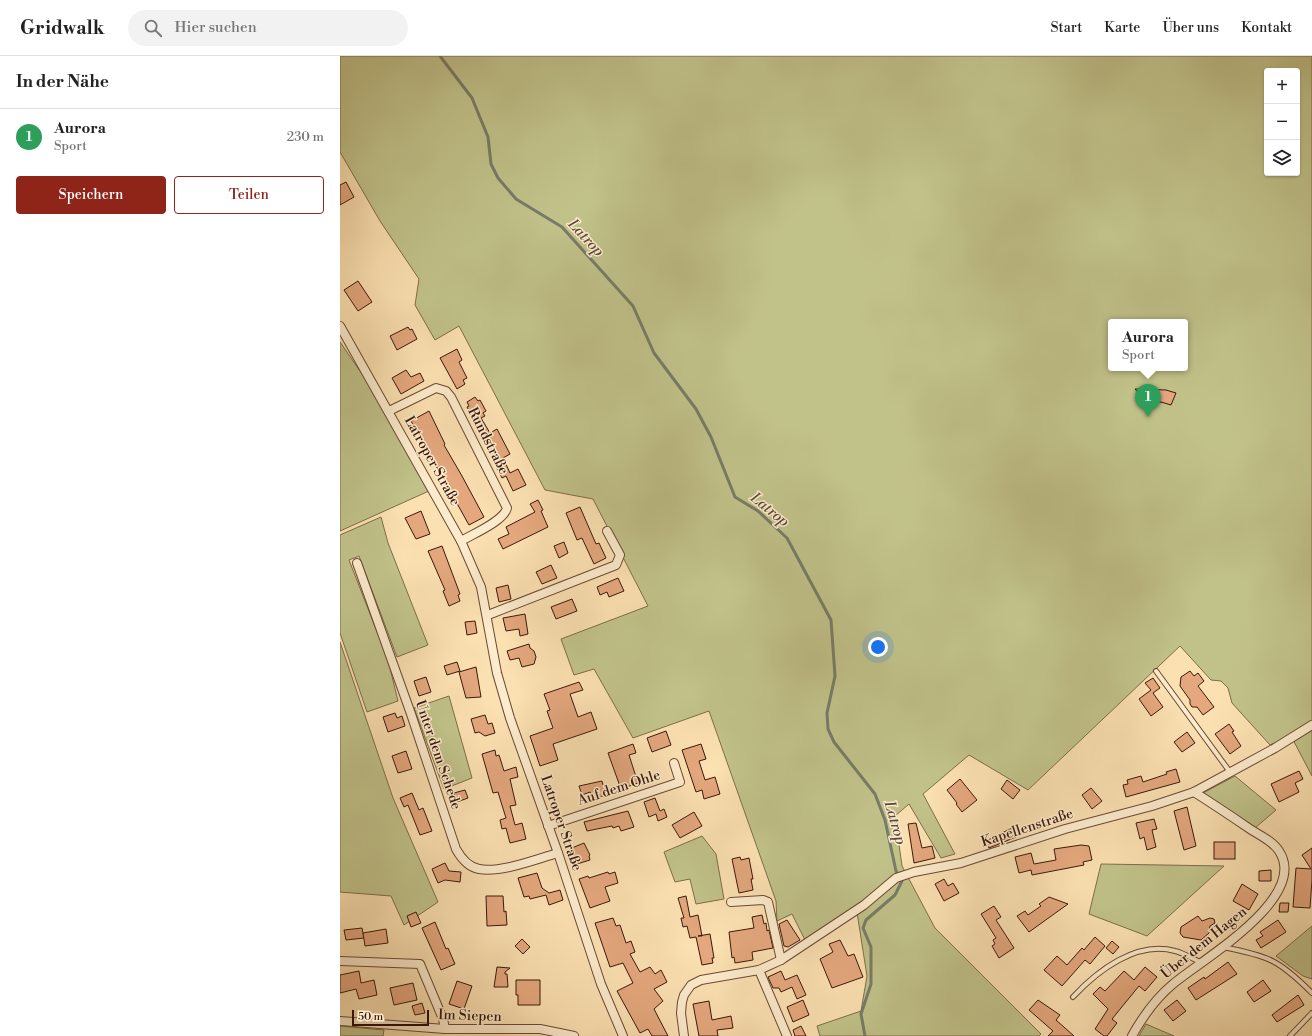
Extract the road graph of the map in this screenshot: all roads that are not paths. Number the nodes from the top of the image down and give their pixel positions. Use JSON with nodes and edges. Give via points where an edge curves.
{"nodes":[{"id":1,"x":340,"y":326,"type":"edge"},
{"id":2,"x":389,"y":411,"type":"junction"},
{"id":3,"x":607,"y":531,"type":"dead end"},
{"id":4,"x":461,"y":541,"type":"junction"},
{"id":5,"x":357,"y":563,"type":"dead end"},
{"id":6,"x":488,"y":616,"type":"junction"},
{"id":7,"x":1156,"y":671,"type":"dead end"},
{"id":8,"x":1312,"y":725,"type":"edge"},
{"id":9,"x":674,"y":763,"type":"dead end"},
{"id":10,"x":1231,"y":772,"type":"junction"},
{"id":11,"x":1194,"y":792,"type":"junction"},
{"id":12,"x":548,"y":826,"type":"junction"},
{"id":13,"x":558,"y":853,"type":"junction"},
{"id":14,"x":731,"y":902,"type":"dead end"},
{"id":15,"x":1223,"y":947,"type":"junction"},
{"id":16,"x":780,"y":960,"type":"junction"},
{"id":17,"x":340,"y":961,"type":"edge"},
{"id":18,"x":1201,"y":962,"type":"junction"},
{"id":19,"x":759,"y":970,"type":"junction"},
{"id":20,"x":1312,"y":993,"type":"edge"},
{"id":21,"x":1073,"y":998,"type":"dead end"},
{"id":22,"x":1312,"y":1013,"type":"edge"},
{"id":23,"x":340,"y":1021,"type":"edge"},
{"id":24,"x":445,"y":1029,"type":"junction"},
{"id":25,"x":574,"y":1036,"type":"edge"},
{"id":26,"x":623,"y":1036,"type":"edge"},
{"id":27,"x":684,"y":1036,"type":"edge"},
{"id":28,"x":787,"y":1036,"type":"edge"},
{"id":29,"x":1132,"y":1036,"type":"edge"},
{"id":30,"x":1290,"y":1036,"type":"edge"}],
"edges":[{"from":1,"to":2,"type":"street","name":"Latroper Straße"},
{"from":2,"to":4,"type":"street","name":"Latroper Straße"},
{"from":2,"to":4,"type":"street","name":"Rundstraße","via":[[436,388],[446,391],[451,397],[507,508],[498,520]]},
{"from":3,"to":6,"type":"street","via":[[620,555],[616,565]]},
{"from":4,"to":6,"type":"street","name":"Latroper Straße","via":[[481,587]]},
{"from":5,"to":13,"type":"street","name":"Unter dem Schede","via":[[461,858],[478,869],[496,870]]},
{"from":6,"to":12,"type":"street","name":"Latroper Straße","via":[[498,673],[510,718]]},
{"from":7,"to":10,"type":"lane"},
{"from":8,"to":10,"type":"street","name":"Kapellenstraße"},
{"from":9,"to":12,"type":"street","name":"Auf dem Ohle","via":[[680,782]]},
{"from":10,"to":11,"type":"street","name":"Kapellenstraße"},
{"from":11,"to":15,"type":"street","name":"Über dem Hagen","via":[[1274,845],[1283,861],[1284,872],[1272,900]]},
{"from":11,"to":16,"type":"street","name":"Kapellenstraße","via":[[1065,829],[961,863],[908,873],[896,878],[864,905]]},
{"from":12,"to":13,"type":"street","name":"Latroper Straße"},
{"from":13,"to":26,"type":"street","name":"Latroper Straße","via":[[601,984]]},
{"from":14,"to":16,"type":"street","via":[[768,902]]},
{"from":15,"to":18,"type":"street","name":"Über dem Hagen"},
{"from":15,"to":20,"type":"lane","via":[[1273,960],[1286,968]]},
{"from":16,"to":19,"type":"street","name":"Kapellenstraße"},
{"from":17,"to":24,"type":"street","via":[[420,964],[443,1018]]},
{"from":18,"to":21,"type":"lane","via":[[1175,951],[1145,951],[1120,959],[1099,972]]},
{"from":18,"to":29,"type":"street","name":"Über dem Hagen","via":[[1152,1004]]},
{"from":19,"to":27,"type":"street","name":"Kapellenstraße","via":[[701,980],[688,988],[681,1007]]},
{"from":19,"to":28,"type":"street"},
{"from":22,"to":30,"type":"lane"},
{"from":23,"to":24,"type":"street","name":"Im Siepen"},
{"from":24,"to":25,"type":"street","name":"Im Siepen","via":[[540,1029]]}]}
